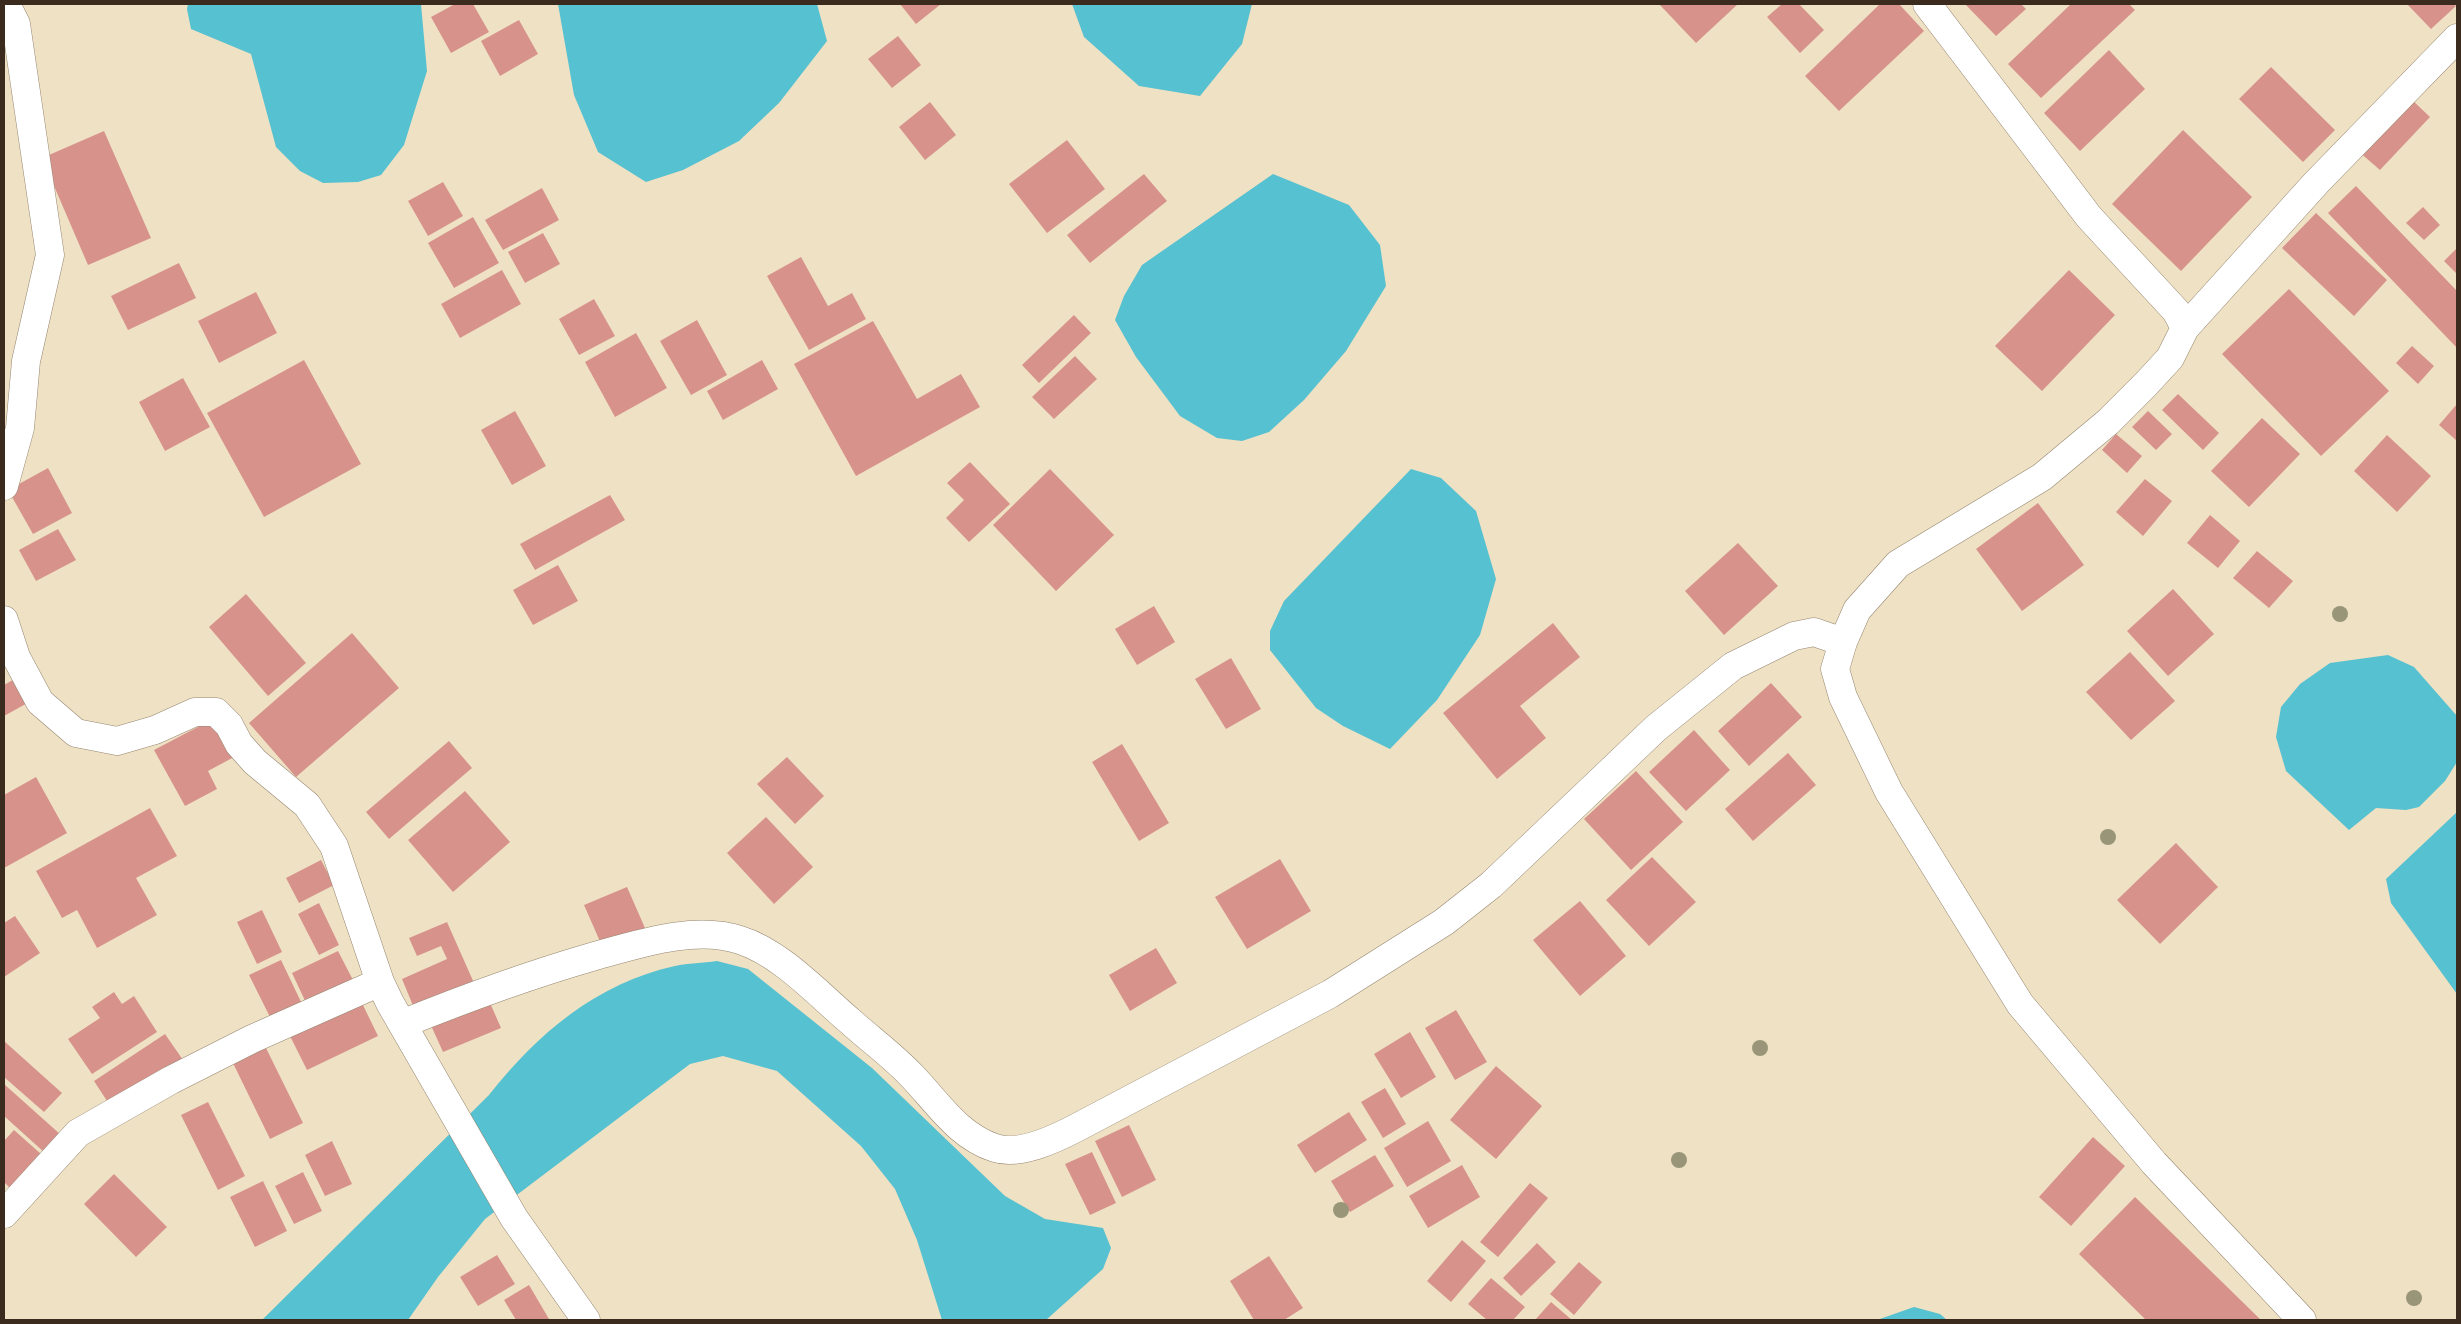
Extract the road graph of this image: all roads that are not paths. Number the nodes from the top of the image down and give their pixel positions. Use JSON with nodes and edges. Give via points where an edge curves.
{"nodes":[{"id":1,"x":6,"y":4,"type":"edge"},
{"id":2,"x":1927,"y":4,"type":"edge"},
{"id":3,"x":2457,"y":38,"type":"edge"},
{"id":4,"x":2185,"y":328,"type":"junction"},
{"id":5,"x":4,"y":486,"type":"edge"},
{"id":6,"x":4,"y":620,"type":"edge"},
{"id":7,"x":1843,"y":642,"type":"junction"},
{"id":8,"x":380,"y":982,"type":"junction"},
{"id":9,"x":402,"y":1024,"type":"junction"},
{"id":10,"x":4,"y":1214,"type":"edge"},
{"id":11,"x":586,"y":1320,"type":"edge"},
{"id":12,"x":2302,"y":1320,"type":"edge"}],
"edges":[{"from":1,"to":5,"type":"street","via":[[20,42],[50,255],[26,362],[20,428]]},
{"from":2,"to":4,"type":"street","via":[[2090,218],[2176,311]]},
{"from":3,"to":4,"type":"street","via":[[2316,183]]},
{"from":4,"to":7,"type":"street","via":[[2170,358],[2146,384],[2108,422],[2042,477],[1898,564],[1857,610]]},
{"from":6,"to":8,"type":"street","via":[[16,657],[40,702],[76,733],[117,741],[155,730],[195,712],[216,712],[254,762],[307,805],[334,846]]},
{"from":7,"to":9,"type":"street","via":[[1814,632],[1794,636],[1733,666],[1656,728],[1491,885],[1444,922],[1321,999],[1076,1128],[1024,1149],[997,1149],[964,1133],[911,1074],[787,967],[740,940],[708,935],[656,939],[550,969]]},
{"from":7,"to":12,"type":"street","via":[[1835,669],[1843,697],[1889,792],[2020,1004],[2154,1163]]},
{"from":8,"to":9,"type":"street"},
{"from":8,"to":10,"type":"street","via":[[252,1039],[78,1133]]},
{"from":9,"to":11,"type":"street","via":[[514,1218]]}]}
